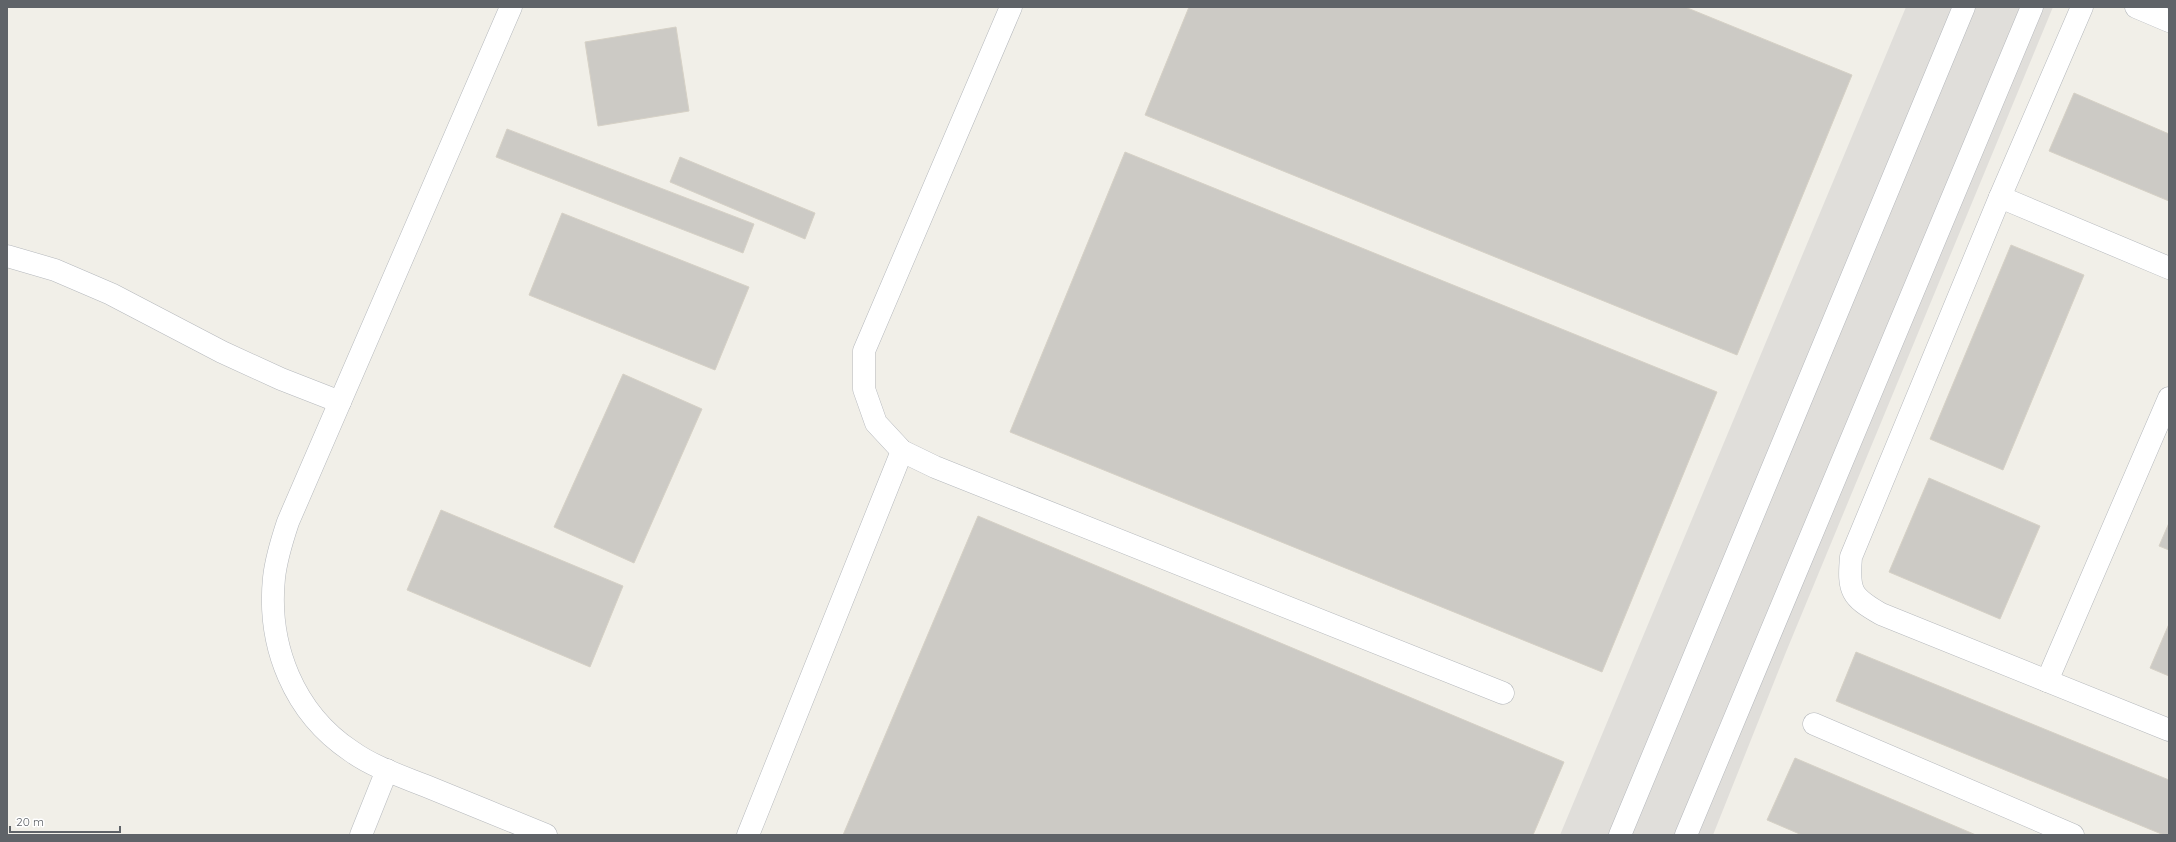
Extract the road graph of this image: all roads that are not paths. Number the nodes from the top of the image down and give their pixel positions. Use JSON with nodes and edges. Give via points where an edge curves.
{"nodes":[{"id":1,"x":511,"y":7,"type":"edge"},
{"id":2,"x":1011,"y":7,"type":"edge"},
{"id":3,"x":1964,"y":7,"type":"edge"},
{"id":4,"x":2032,"y":7,"type":"edge"},
{"id":5,"x":2082,"y":7,"type":"edge"},
{"id":6,"x":2136,"y":7,"type":"edge"},
{"id":7,"x":2169,"y":21,"type":"edge"},
{"id":8,"x":2000,"y":197,"type":"junction"},
{"id":9,"x":7,"y":256,"type":"edge"},
{"id":10,"x":2169,"y":268,"type":"edge"},
{"id":11,"x":2169,"y":398,"type":"edge"},
{"id":12,"x":340,"y":402,"type":"junction"},
{"id":13,"x":902,"y":451,"type":"junction"},
{"id":14,"x":2047,"y":681,"type":"junction"},
{"id":15,"x":1503,"y":693,"type":"dead end"},
{"id":16,"x":1814,"y":724,"type":"dead end"},
{"id":17,"x":2169,"y":730,"type":"edge"},
{"id":18,"x":387,"y":770,"type":"junction"},
{"id":19,"x":361,"y":835,"type":"edge"},
{"id":20,"x":546,"y":835,"type":"edge"},
{"id":21,"x":748,"y":835,"type":"edge"},
{"id":22,"x":1620,"y":835,"type":"edge"},
{"id":23,"x":1686,"y":835,"type":"edge"},
{"id":24,"x":2073,"y":835,"type":"edge"}],
"edges":[{"from":1,"to":12,"type":"lane"},
{"from":2,"to":13,"type":"lane","via":[[864,351],[864,389],[876,423]]},
{"from":3,"to":22,"type":"lane"},
{"from":4,"to":23,"type":"lane"},
{"from":5,"to":8,"type":"lane"},
{"from":6,"to":7,"type":"lane"},
{"from":8,"to":10,"type":"lane"},
{"from":8,"to":14,"type":"lane","via":[[1851,557],[1849,581],[1860,602],[1880,614]]},
{"from":9,"to":12,"type":"lane","via":[[55,270],[111,294],[222,352]]},
{"from":11,"to":14,"type":"lane"},
{"from":12,"to":18,"type":"lane","via":[[288,522],[279,549],[272,605],[282,661],[293,688],[308,712],[328,734],[352,752]]},
{"from":13,"to":15,"type":"lane","via":[[935,467]]},
{"from":13,"to":21,"type":"lane"},
{"from":14,"to":17,"type":"lane"},
{"from":16,"to":24,"type":"lane"},
{"from":18,"to":19,"type":"lane"},
{"from":18,"to":20,"type":"lane"}]}
